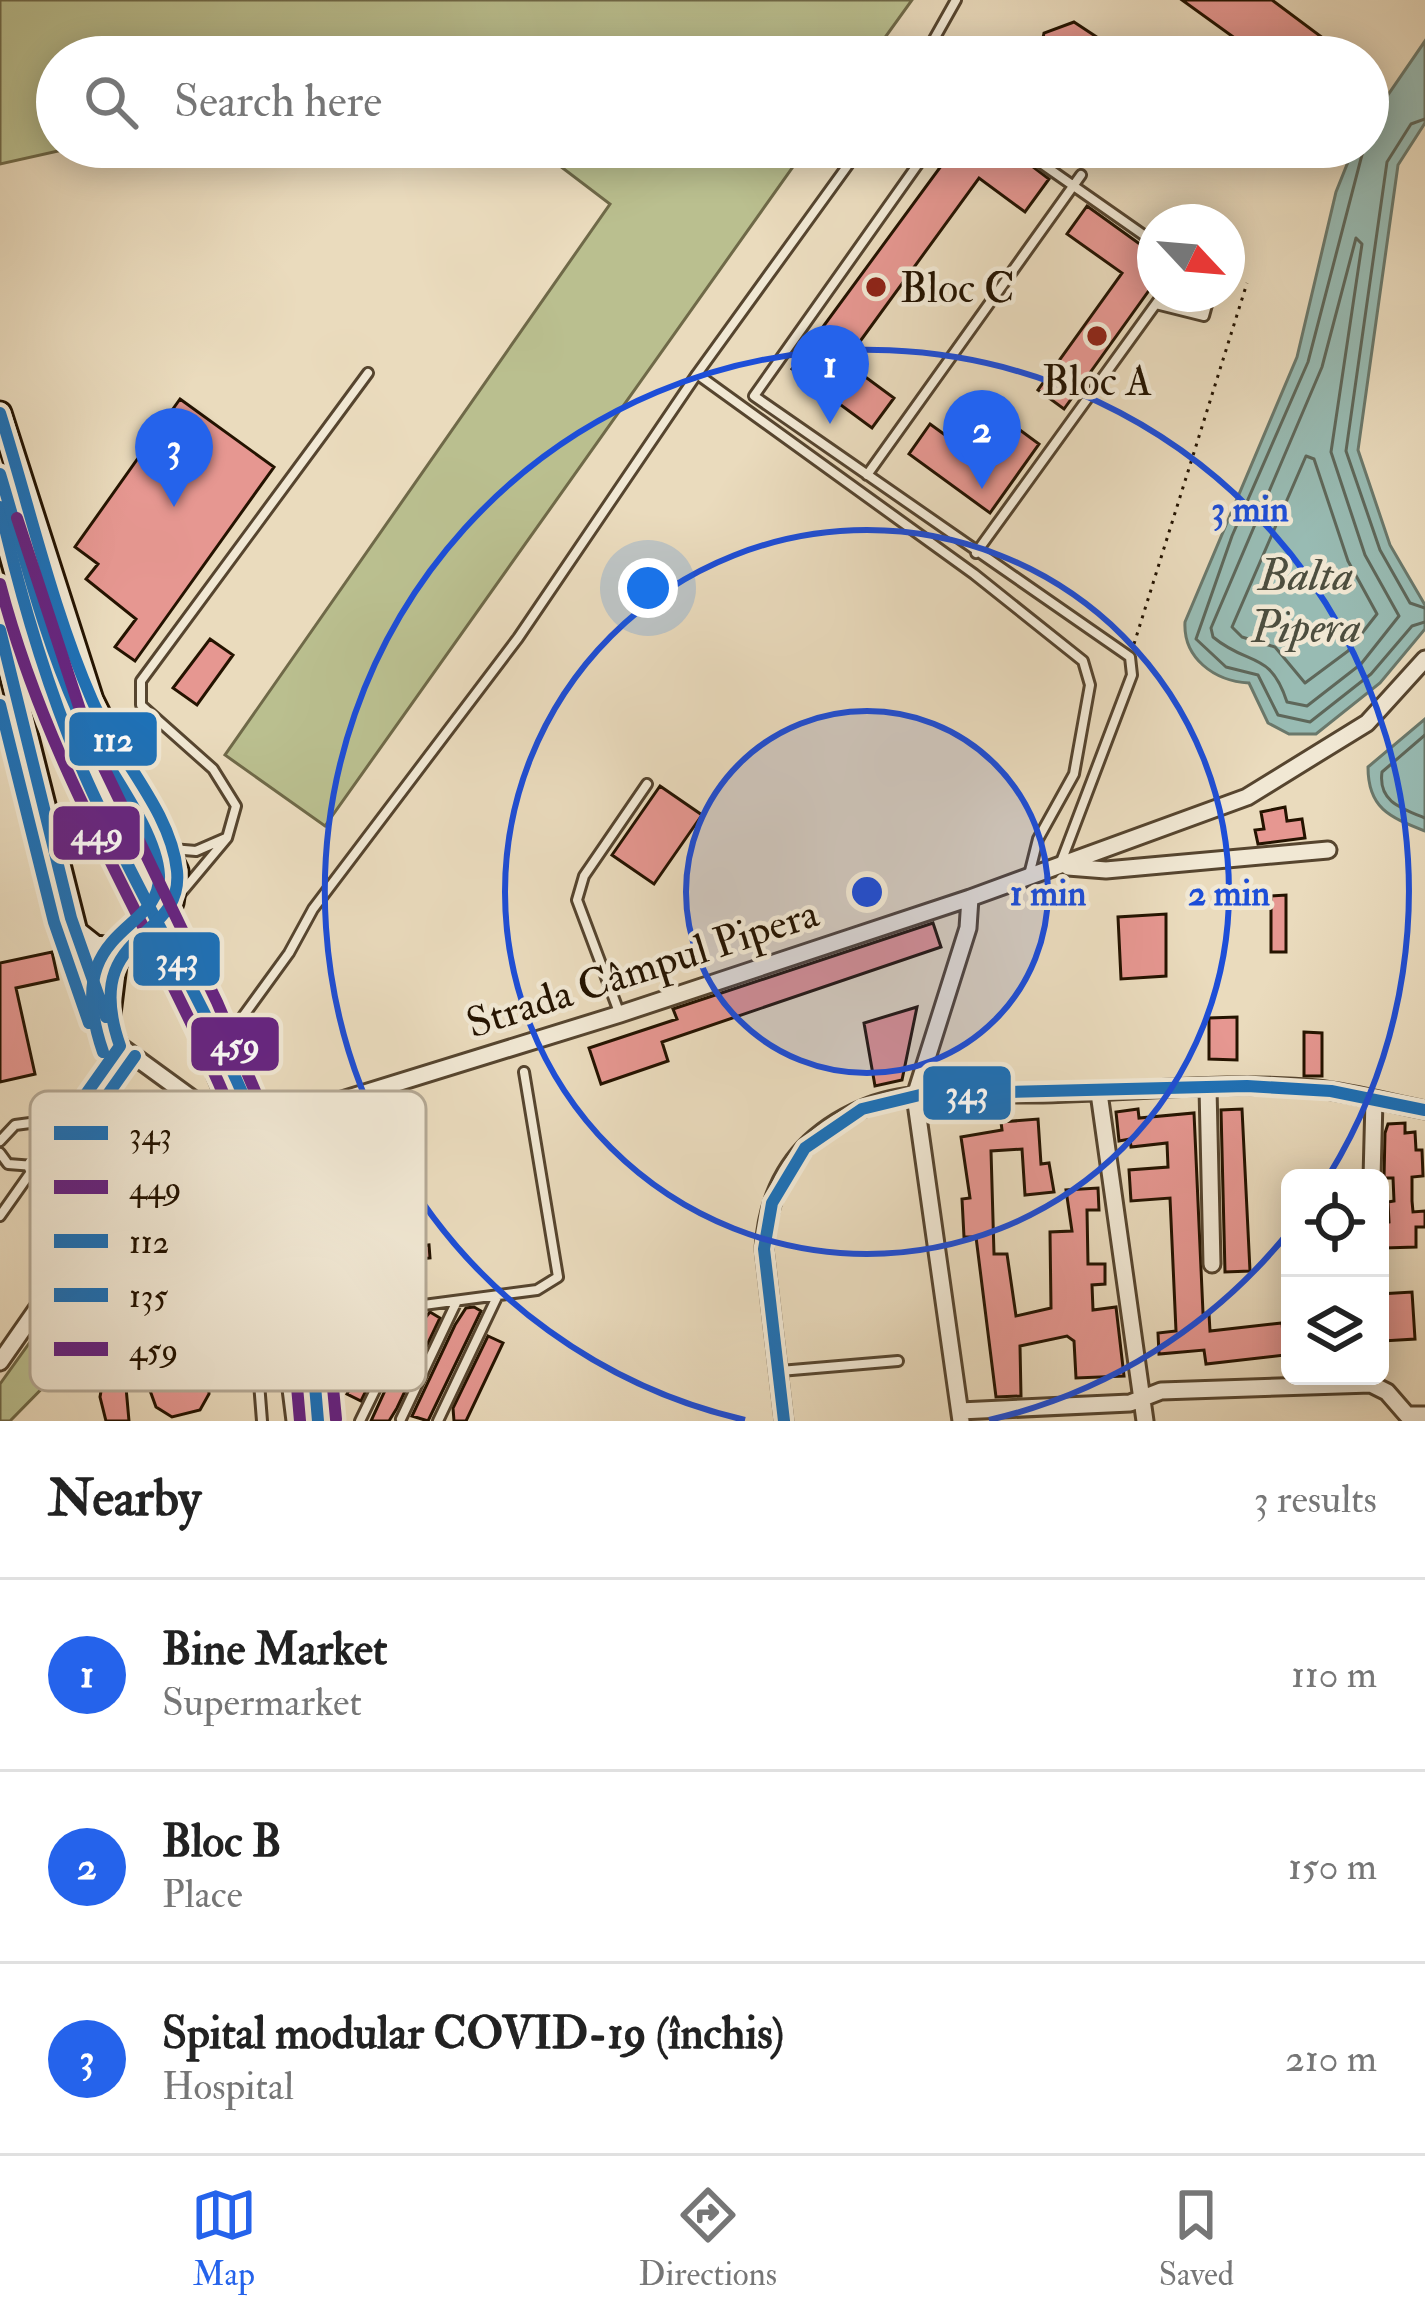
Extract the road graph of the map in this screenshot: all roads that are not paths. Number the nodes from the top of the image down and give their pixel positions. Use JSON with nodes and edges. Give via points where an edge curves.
{"nodes":[{"id":1,"x":956,"y":0,"type":"edge"},
{"id":2,"x":936,"y":36,"type":"edge"},
{"id":3,"x":846,"y":168,"type":"edge"},
{"id":4,"x":915,"y":168,"type":"edge"},
{"id":5,"x":1049,"y":168,"type":"edge"},
{"id":6,"x":1081,"y":176,"type":"dead end"},
{"id":7,"x":1073,"y":186,"type":"junction"},
{"id":8,"x":1137,"y":230,"type":"edge"},
{"id":9,"x":1150,"y":312,"type":"edge"},
{"id":10,"x":368,"y":373,"type":"dead end"},
{"id":11,"x":697,"y":374,"type":"junction"},
{"id":12,"x":0,"y":413,"type":"edge"},
{"id":13,"x":867,"y":475,"type":"junction"},
{"id":14,"x":0,"y":508,"type":"edge"},
{"id":15,"x":0,"y":524,"type":"edge"},
{"id":16,"x":10,"y":552,"type":"junction"},
{"id":17,"x":976,"y":553,"type":"junction"},
{"id":18,"x":0,"y":629,"type":"edge"},
{"id":19,"x":1425,"y":658,"type":"edge"},
{"id":20,"x":647,"y":784,"type":"dead end"},
{"id":21,"x":227,"y":838,"type":"junction"},
{"id":22,"x":170,"y":848,"type":"junction"},
{"id":23,"x":1328,"y":850,"type":"dead end"},
{"id":24,"x":1059,"y":866,"type":"junction"},
{"id":25,"x":1029,"y":877,"type":"junction"},
{"id":26,"x":970,"y":898,"type":"junction"},
{"id":27,"x":172,"y":903,"type":"junction"},
{"id":28,"x":76,"y":932,"type":"junction"},
{"id":29,"x":122,"y":950,"type":"junction"},
{"id":30,"x":620,"y":1014,"type":"junction"},
{"id":31,"x":108,"y":1022,"type":"junction"},
{"id":32,"x":120,"y":1046,"type":"junction"},
{"id":33,"x":524,"y":1072,"type":"dead end"},
{"id":34,"x":1208,"y":1088,"type":"junction"},
{"id":35,"x":88,"y":1091,"type":"edge"},
{"id":36,"x":182,"y":1091,"type":"edge"},
{"id":37,"x":218,"y":1091,"type":"edge"},
{"id":38,"x":240,"y":1091,"type":"edge"},
{"id":39,"x":362,"y":1091,"type":"edge"},
{"id":40,"x":1099,"y":1093,"type":"junction"},
{"id":41,"x":915,"y":1096,"type":"junction"},
{"id":42,"x":1374,"y":1100,"type":"junction"},
{"id":43,"x":1425,"y":1110,"type":"edge"},
{"id":44,"x":30,"y":1123,"type":"edge"},
{"id":45,"x":0,"y":1141,"type":"edge"},
{"id":46,"x":0,"y":1153,"type":"edge"},
{"id":47,"x":30,"y":1166,"type":"edge"},
{"id":48,"x":1372,"y":1169,"type":"edge"},
{"id":49,"x":30,"y":1173,"type":"edge"},
{"id":50,"x":0,"y":1216,"type":"edge"},
{"id":51,"x":1212,"y":1264,"type":"dead end"},
{"id":52,"x":498,"y":1296,"type":"junction"},
{"id":53,"x":457,"y":1301,"type":"junction"},
{"id":54,"x":426,"y":1305,"type":"edge"},
{"id":55,"x":30,"y":1320,"type":"edge"},
{"id":56,"x":898,"y":1361,"type":"dead end"},
{"id":57,"x":0,"y":1362,"type":"edge"},
{"id":58,"x":426,"y":1366,"type":"edge"},
{"id":59,"x":779,"y":1371,"type":"junction"},
{"id":60,"x":259,"y":1391,"type":"edge"},
{"id":61,"x":291,"y":1391,"type":"edge"},
{"id":62,"x":314,"y":1391,"type":"edge"},
{"id":63,"x":375,"y":1391,"type":"edge"},
{"id":64,"x":414,"y":1391,"type":"edge"},
{"id":65,"x":1142,"y":1396,"type":"junction"},
{"id":66,"x":1425,"y":1415,"type":"edge"},
{"id":67,"x":960,"y":1416,"type":"edge"},
{"id":68,"x":401,"y":1419,"type":"edge"},
{"id":69,"x":262,"y":1421,"type":"edge"},
{"id":70,"x":295,"y":1421,"type":"edge"},
{"id":71,"x":318,"y":1421,"type":"edge"},
{"id":72,"x":360,"y":1421,"type":"edge"},
{"id":73,"x":438,"y":1421,"type":"edge"},
{"id":74,"x":784,"y":1421,"type":"edge"},
{"id":75,"x":1145,"y":1421,"type":"edge"}],
"edges":[{"from":1,"to":2,"type":"lane"},
{"from":3,"to":11,"type":"lane"},
{"from":4,"to":13,"type":"lane","via":[[754,396]]},
{"from":5,"to":7,"type":"lane"},
{"from":6,"to":7,"type":"lane"},
{"from":7,"to":8,"type":"lane"},
{"from":7,"to":13,"type":"lane"},
{"from":9,"to":17,"type":"lane"},
{"from":10,"to":21,"type":"lane","via":[[141,681],[141,705],[233,796]]},
{"from":11,"to":25,"type":"lane","via":[[1083,661],[1090,685],[1074,774],[1038,839]]},
{"from":11,"to":37,"type":"lane","via":[[518,638],[364,839],[216,1054]]},
{"from":12,"to":22,"type":"main road","via":[[92,700]]},
{"from":13,"to":17,"type":"lane"},
{"from":14,"to":16,"type":"main road"},
{"from":15,"to":16,"type":"main road"},
{"from":16,"to":38,"type":"main road","bridge":true,"via":[[68,737]]},
{"from":17,"to":24,"type":"lane","via":[[1130,658],[1132,675]]},
{"from":18,"to":28,"type":"main road"},
{"from":19,"to":24,"type":"street","name":"Strada Câmpul Pipera","via":[[1367,723],[1268,788]]},
{"from":20,"to":30,"type":"lane","via":[[584,876],[577,900]]},
{"from":21,"to":22,"type":"lane","via":[[196,851]]},
{"from":21,"to":27,"type":"lane"},
{"from":22,"to":27,"type":"main road","via":[[178,879]]},
{"from":23,"to":24,"type":"street","via":[[1106,870]]},
{"from":24,"to":25,"type":"street","name":"Strada Câmpul Pipera"},
{"from":25,"to":26,"type":"street","name":"Strada Câmpul Pipera"},
{"from":26,"to":30,"type":"street","name":"Strada Câmpul Pipera"},
{"from":26,"to":41,"type":"street","via":[[968,928]]},
{"from":27,"to":29,"type":"main road"},
{"from":28,"to":29,"type":"main road","via":[[95,947]]},
{"from":28,"to":31,"type":"street"},
{"from":29,"to":31,"type":"main road"},
{"from":30,"to":39,"type":"street","name":"Strada Câmpul Pipera"},
{"from":31,"to":32,"type":"street"},
{"from":32,"to":35,"type":"lane"},
{"from":32,"to":36,"type":"street"},
{"from":33,"to":52,"type":"lane","via":[[558,1277]]},
{"from":34,"to":40,"type":"street"},
{"from":34,"to":42,"type":"street","via":[[1317,1089]]},
{"from":34,"to":51,"type":"street"},
{"from":40,"to":41,"type":"street"},
{"from":40,"to":65,"type":"street"},
{"from":41,"to":59,"type":"street","via":[[860,1109],[801,1148],[784,1172],[764,1250]]},
{"from":41,"to":67,"type":"street"},
{"from":42,"to":43,"type":"street"},
{"from":42,"to":48,"type":"street"},
{"from":44,"to":45,"type":"lane","via":[[15,1125]]},
{"from":46,"to":47,"type":"lane","via":[[8,1164]]},
{"from":49,"to":50,"type":"lane"},
{"from":52,"to":53,"type":"lane"},
{"from":52,"to":73,"type":"lane"},
{"from":53,"to":54,"type":"lane"},
{"from":53,"to":58,"type":"lane"},
{"from":55,"to":57,"type":"street","name":"Strada Câmpul Pipera"},
{"from":56,"to":59,"type":"lane"},
{"from":59,"to":74,"type":"street"},
{"from":60,"to":69,"type":"lane"},
{"from":61,"to":70,"type":"street"},
{"from":62,"to":71,"type":"main road","bridge":true},
{"from":63,"to":72,"type":"lane"},
{"from":64,"to":68,"type":"lane"},
{"from":65,"to":66,"type":"street","via":[[1371,1384],[1407,1415]]},
{"from":65,"to":67,"type":"street"},
{"from":65,"to":75,"type":"street"}]}
